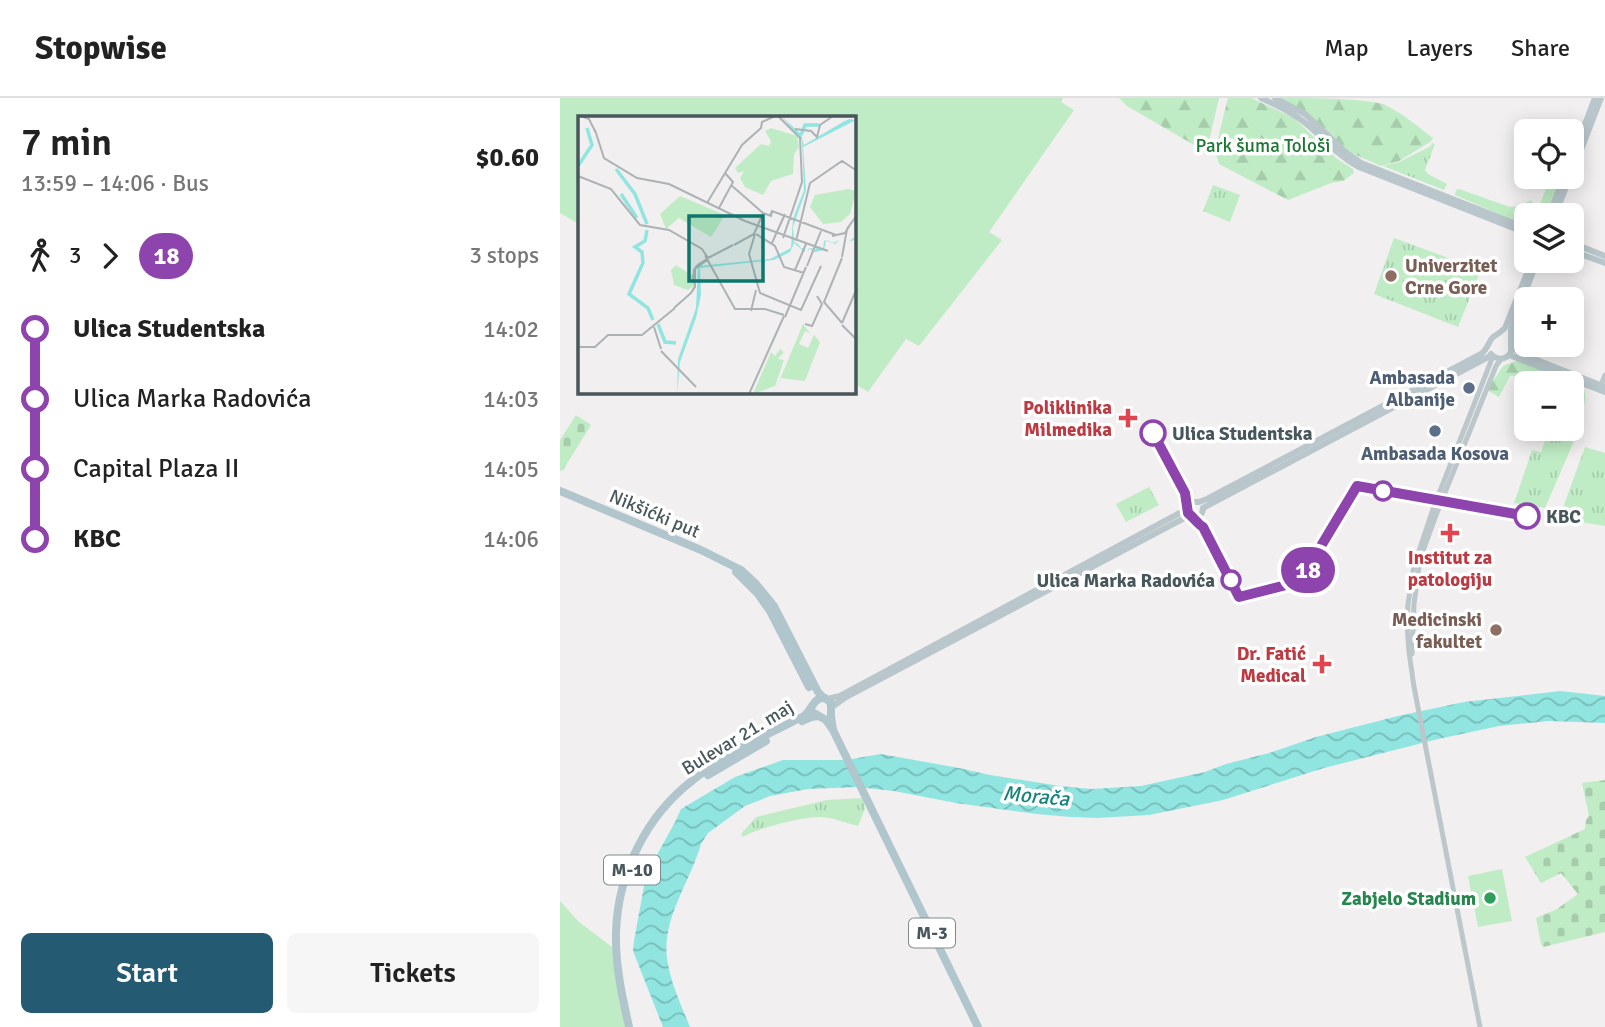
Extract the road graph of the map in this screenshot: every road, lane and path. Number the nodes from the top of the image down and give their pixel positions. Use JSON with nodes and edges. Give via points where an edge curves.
{"nodes":[{"id":1,"x":1261,"y":98,"type":"edge"},
{"id":2,"x":1276,"y":98,"type":"edge"},
{"id":3,"x":1595,"y":98,"type":"edge"},
{"id":4,"x":1601,"y":98,"type":"edge"},
{"id":5,"x":1584,"y":127,"type":"edge"},
{"id":6,"x":1584,"y":142,"type":"edge"},
{"id":7,"x":1514,"y":225,"type":"edge"},
{"id":8,"x":1514,"y":225,"type":"edge"},
{"id":9,"x":1584,"y":248,"type":"edge"},
{"id":10,"x":1584,"y":255,"type":"edge"},
{"id":11,"x":1605,"y":256,"type":"edge"},
{"id":12,"x":1605,"y":263,"type":"edge"},
{"id":13,"x":1527,"y":273,"type":"edge"},
{"id":14,"x":1532,"y":273,"type":"edge"},
{"id":15,"x":1498,"y":335,"type":"junction"},
{"id":16,"x":1511,"y":343,"type":"junction"},
{"id":17,"x":1489,"y":346,"type":"junction"},
{"id":18,"x":1509,"y":355,"type":"junction"},
{"id":19,"x":1492,"y":356,"type":"junction"},
{"id":20,"x":1501,"y":359,"type":"junction"},
{"id":21,"x":1605,"y":375,"type":"edge"},
{"id":22,"x":1602,"y":388,"type":"edge"},
{"id":23,"x":560,"y":491,"type":"edge"},
{"id":24,"x":1440,"y":499,"type":"junction"},
{"id":25,"x":1201,"y":505,"type":"junction"},
{"id":26,"x":1189,"y":512,"type":"junction"},
{"id":27,"x":736,"y":569,"type":"junction"},
{"id":28,"x":813,"y":704,"type":"junction"},
{"id":29,"x":828,"y":704,"type":"junction"},
{"id":30,"x":819,"y":717,"type":"junction"},
{"id":31,"x":835,"y":734,"type":"junction"},
{"id":32,"x":739,"y":753,"type":"junction"},
{"id":33,"x":631,"y":1027,"type":"edge"},
{"id":34,"x":978,"y":1027,"type":"edge"},
{"id":35,"x":1480,"y":1027,"type":"edge"}],
"edges":[{"from":1,"to":7,"type":"main road","via":[[1308,125],[1349,162]]},
{"from":2,"to":8,"type":"main road","via":[[1305,114],[1362,163]]},
{"from":3,"to":5,"type":"main road"},
{"from":4,"to":6,"type":"main road"},
{"from":9,"to":11,"type":"main road"},
{"from":10,"to":12,"type":"main road"},
{"from":13,"to":15,"type":"main road"},
{"from":14,"to":16,"type":"main road","via":[[1511,330]]},
{"from":15,"to":16,"type":"main road"},
{"from":15,"to":17,"type":"main road"},
{"from":16,"to":18,"type":"main road"},
{"from":16,"to":22,"type":"main road","via":[[1519,353]]},
{"from":17,"to":19,"type":"main road"},
{"from":17,"to":25,"type":"main road","via":[[1471,360]]},
{"from":18,"to":20,"type":"main road"},
{"from":18,"to":22,"type":"main road"},
{"from":19,"to":20,"type":"main road"},
{"from":19,"to":24,"type":"street"},
{"from":19,"to":25,"type":"main road"},
{"from":20,"to":24,"type":"street"},
{"from":21,"to":22,"type":"street"},
{"from":23,"to":27,"type":"main road","name":"Nikšićki put","number":"M-3"},
{"from":24,"to":35,"type":"street","via":[[1419,567],[1411,662]]},
{"from":25,"to":26,"type":"main road","via":[[1191,502]]},
{"from":25,"to":26,"type":"main road","via":[[1199,516]]},
{"from":26,"to":29,"type":"main road"},
{"from":27,"to":28,"type":"main road","name":"Nikšićki put","number":"M-3","via":[[770,611],[812,693]]},
{"from":27,"to":29,"type":"main road","name":"Nikšićki put","number":"M-3","via":[[774,606]]},
{"from":28,"to":29,"type":"main road","via":[[818,699]]},
{"from":28,"to":30,"type":"main road","number":"M-3"},
{"from":28,"to":32,"type":"main road","name":"Bulevar 21. maj","number":"M-10","via":[[804,716]]},
{"from":29,"to":30,"type":"main road","via":[[826,716]]},
{"from":29,"to":31,"type":"main road","number":"M-3"},
{"from":30,"to":31,"type":"main road","number":"M-3"},
{"from":30,"to":32,"type":"main road","name":"Bulevar 21. maj","number":"M-10"},
{"from":31,"to":34,"type":"main road","number":"M-3"},
{"from":32,"to":33,"type":"main road","name":"Bulevar 21. maj","number":"M-10","via":[[673,797],[649,827],[631,862],[620,897],[616,933]]}]}
